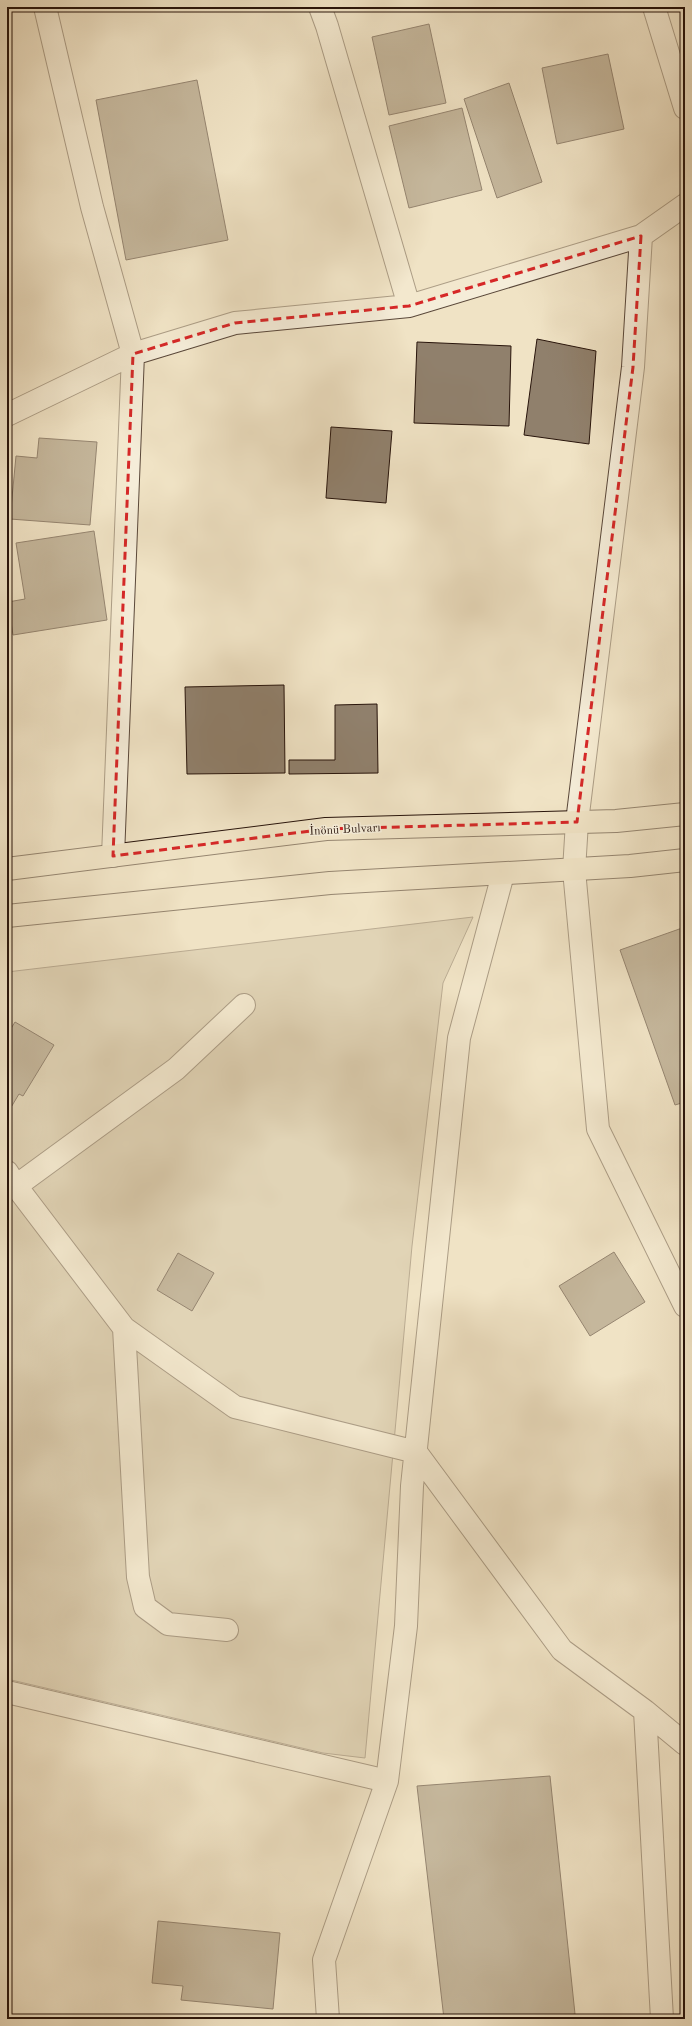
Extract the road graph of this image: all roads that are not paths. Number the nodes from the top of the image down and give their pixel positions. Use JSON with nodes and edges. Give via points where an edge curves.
{"nodes":[{"id":1,"x":45,"y":7,"type":"edge"},
{"id":2,"x":320,"y":7,"type":"edge"},
{"id":3,"x":654,"y":7,"type":"edge"},
{"id":4,"x":685,"y":108,"type":"edge"},
{"id":5,"x":685,"y":205,"type":"edge"},
{"id":6,"x":641,"y":236,"type":"junction"},
{"id":7,"x":409,"y":306,"type":"junction"},
{"id":8,"x":133,"y":354,"type":"junction"},
{"id":9,"x":7,"y":415,"type":"edge"},
{"id":10,"x":685,"y":814,"type":"edge"},
{"id":11,"x":577,"y":822,"type":"junction"},
{"id":12,"x":113,"y":856,"type":"junction"},
{"id":13,"x":685,"y":860,"type":"edge"},
{"id":14,"x":7,"y":869,"type":"edge"},
{"id":15,"x":574,"y":870,"type":"junction"},
{"id":16,"x":503,"y":874,"type":"junction"},
{"id":17,"x":7,"y":916,"type":"edge"},
{"id":18,"x":244,"y":1005,"type":"dead end"},
{"id":19,"x":12,"y":1179,"type":"edge"},
{"id":20,"x":685,"y":1306,"type":"edge"},
{"id":21,"x":124,"y":1328,"type":"junction"},
{"id":22,"x":416,"y":1452,"type":"junction"},
{"id":23,"x":227,"y":1630,"type":"dead end"},
{"id":24,"x":7,"y":1692,"type":"edge"},
{"id":25,"x":645,"y":1711,"type":"junction"},
{"id":26,"x":685,"y":1744,"type":"edge"},
{"id":27,"x":387,"y":1781,"type":"junction"},
{"id":28,"x":328,"y":2019,"type":"edge"},
{"id":29,"x":662,"y":2019,"type":"edge"}],
"edges":[{"from":1,"to":8,"type":"street","via":[[92,208]]},
{"from":2,"to":7,"type":"street"},
{"from":3,"to":4,"type":"street"},
{"from":5,"to":6,"type":"street"},
{"from":6,"to":7,"type":"street"},
{"from":6,"to":11,"type":"street","via":[[633,367]]},
{"from":7,"to":8,"type":"street","via":[[235,323]]},
{"from":8,"to":9,"type":"street"},
{"from":8,"to":12,"type":"street"},
{"from":10,"to":11,"type":"main road","name":"İnönü Bulvarı"},
{"from":11,"to":12,"type":"main road","name":"İnönü Bulvarı","via":[[326,829]]},
{"from":11,"to":15,"type":"street"},
{"from":12,"to":14,"type":"main road","name":"İnönü Bulvarı"},
{"from":13,"to":15,"type":"main road"},
{"from":15,"to":16,"type":"main road"},
{"from":15,"to":20,"type":"street","via":[[598,1129]]},
{"from":16,"to":17,"type":"main road","via":[[330,883]]},
{"from":16,"to":22,"type":"street","via":[[459,1038]]},
{"from":18,"to":19,"type":"street","via":[[176,1069]]},
{"from":19,"to":21,"type":"street"},
{"from":21,"to":22,"type":"street","via":[[235,1408]]},
{"from":21,"to":23,"type":"street","via":[[138,1577],[145,1608],[168,1624]]},
{"from":22,"to":25,"type":"street","via":[[562,1650]]},
{"from":22,"to":27,"type":"street","via":[[412,1486],[406,1626]]},
{"from":24,"to":27,"type":"street"},
{"from":25,"to":26,"type":"street"},
{"from":25,"to":29,"type":"street"},
{"from":27,"to":28,"type":"street","via":[[324,1960]]}]}
